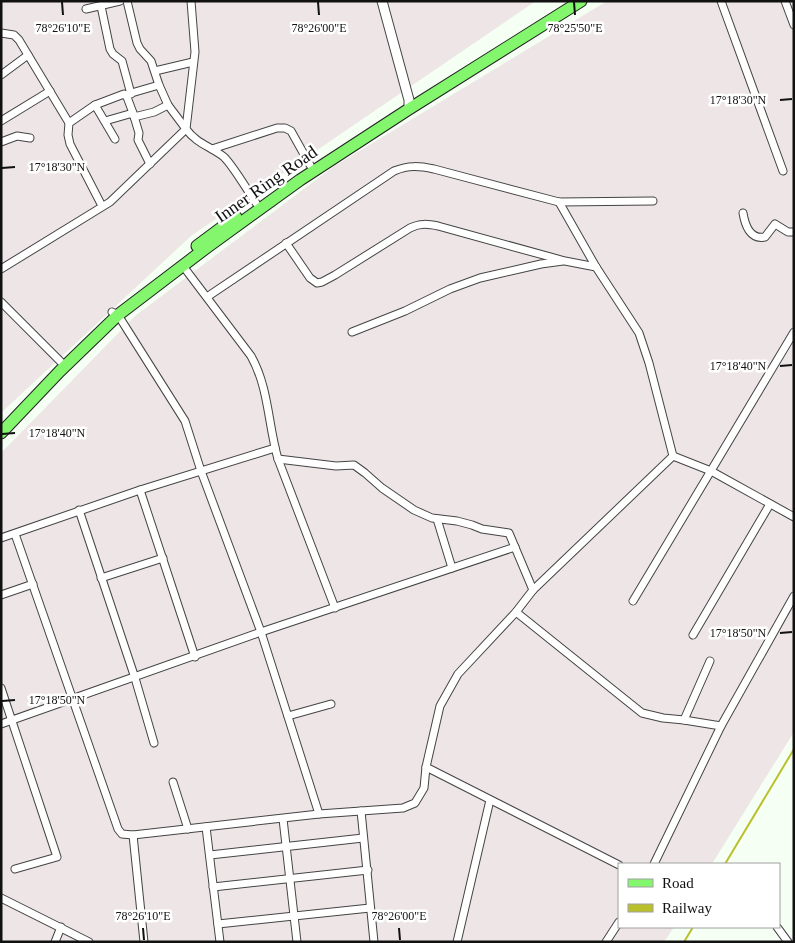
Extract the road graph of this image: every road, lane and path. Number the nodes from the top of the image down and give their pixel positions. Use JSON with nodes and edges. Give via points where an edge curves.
{"nodes":[{"id":1,"x":120,"y":1,"type":"edge"},
{"id":2,"x":127,"y":1,"type":"edge"},
{"id":3,"x":191,"y":1,"type":"edge"},
{"id":4,"x":382,"y":1,"type":"edge"},
{"id":5,"x":721,"y":1,"type":"edge"},
{"id":6,"x":785,"y":1,"type":"edge"},
{"id":7,"x":577,"y":2,"type":"edge"},
{"id":8,"x":101,"y":6,"type":"junction"},
{"id":9,"x":86,"y":9,"type":"dead end"},
{"id":10,"x":793,"y":23,"type":"edge"},
{"id":11,"x":1,"y":33,"type":"edge"},
{"id":12,"x":28,"y":55,"type":"junction"},
{"id":13,"x":193,"y":62,"type":"junction"},
{"id":14,"x":155,"y":71,"type":"junction"},
{"id":15,"x":1,"y":75,"type":"edge"},
{"id":16,"x":159,"y":85,"type":"junction"},
{"id":17,"x":50,"y":91,"type":"junction"},
{"id":18,"x":129,"y":94,"type":"junction"},
{"id":19,"x":409,"y":104,"type":"junction"},
{"id":20,"x":95,"y":105,"type":"junction"},
{"id":21,"x":168,"y":105,"type":"junction"},
{"id":22,"x":134,"y":115,"type":"junction"},
{"id":23,"x":1,"y":121,"type":"edge"},
{"id":24,"x":105,"y":121,"type":"junction"},
{"id":25,"x":69,"y":123,"type":"junction"},
{"id":26,"x":186,"y":129,"type":"junction"},
{"id":27,"x":30,"y":138,"type":"dead end"},
{"id":28,"x":115,"y":139,"type":"dead end"},
{"id":29,"x":1,"y":142,"type":"edge"},
{"id":30,"x":212,"y":149,"type":"junction"},
{"id":31,"x":150,"y":164,"type":"junction"},
{"id":32,"x":310,"y":165,"type":"junction"},
{"id":33,"x":783,"y":171,"type":"dead end"},
{"id":34,"x":559,"y":202,"type":"junction"},
{"id":35,"x":653,"y":202,"type":"dead end"},
{"id":36,"x":256,"y":203,"type":"junction"},
{"id":37,"x":102,"y":206,"type":"junction"},
{"id":38,"x":743,"y":213,"type":"dead end"},
{"id":39,"x":794,"y":232,"type":"edge"},
{"id":40,"x":286,"y":243,"type":"junction"},
{"id":41,"x":565,"y":260,"type":"junction"},
{"id":42,"x":183,"y":266,"type":"junction"},
{"id":43,"x":596,"y":267,"type":"junction"},
{"id":44,"x":1,"y":269,"type":"edge"},
{"id":45,"x":207,"y":297,"type":"junction"},
{"id":46,"x":1,"y":302,"type":"edge"},
{"id":47,"x":115,"y":314,"type":"junction"},
{"id":48,"x":352,"y":332,"type":"dead end"},
{"id":49,"x":794,"y":332,"type":"edge"},
{"id":50,"x":61,"y":362,"type":"junction"},
{"id":51,"x":1,"y":423,"type":"edge"},
{"id":52,"x":1,"y":433,"type":"edge"},
{"id":53,"x":275,"y":448,"type":"junction"},
{"id":54,"x":673,"y":456,"type":"junction"},
{"id":55,"x":278,"y":459,"type":"junction"},
{"id":56,"x":201,"y":471,"type":"junction"},
{"id":57,"x":711,"y":471,"type":"junction"},
{"id":58,"x":140,"y":490,"type":"junction"},
{"id":59,"x":770,"y":504,"type":"junction"},
{"id":60,"x":79,"y":510,"type":"junction"},
{"id":61,"x":794,"y":517,"type":"edge"},
{"id":62,"x":437,"y":519,"type":"junction"},
{"id":63,"x":15,"y":534,"type":"junction"},
{"id":64,"x":1,"y":538,"type":"edge"},
{"id":65,"x":514,"y":547,"type":"junction"},
{"id":66,"x":163,"y":558,"type":"junction"},
{"id":67,"x":452,"y":568,"type":"junction"},
{"id":68,"x":102,"y":578,"type":"junction"},
{"id":69,"x":33,"y":584,"type":"junction"},
{"id":70,"x":533,"y":590,"type":"junction"},
{"id":71,"x":1,"y":595,"type":"edge"},
{"id":72,"x":794,"y":596,"type":"edge"},
{"id":73,"x":633,"y":601,"type":"dead end"},
{"id":74,"x":335,"y":608,"type":"junction"},
{"id":75,"x":516,"y":612,"type":"junction"},
{"id":76,"x":261,"y":632,"type":"junction"},
{"id":77,"x":693,"y":635,"type":"dead end"},
{"id":78,"x":195,"y":657,"type":"junction"},
{"id":79,"x":710,"y":662,"type":"dead end"},
{"id":80,"x":135,"y":678,"type":"junction"},
{"id":81,"x":1,"y":688,"type":"edge"},
{"id":82,"x":73,"y":699,"type":"junction"},
{"id":83,"x":331,"y":704,"type":"dead end"},
{"id":84,"x":288,"y":716,"type":"junction"},
{"id":85,"x":684,"y":720,"type":"junction"},
{"id":86,"x":12,"y":721,"type":"junction"},
{"id":87,"x":1,"y":724,"type":"edge"},
{"id":88,"x":721,"y":726,"type":"junction"},
{"id":89,"x":154,"y":743,"type":"dead end"},
{"id":90,"x":426,"y":767,"type":"junction"},
{"id":91,"x":173,"y":782,"type":"dead end"},
{"id":92,"x":490,"y":800,"type":"junction"},
{"id":93,"x":360,"y":811,"type":"junction"},
{"id":94,"x":319,"y":814,"type":"junction"},
{"id":95,"x":283,"y":819,"type":"junction"},
{"id":96,"x":206,"y":827,"type":"junction"},
{"id":97,"x":188,"y":829,"type":"junction"},
{"id":98,"x":133,"y":835,"type":"junction"},
{"id":99,"x":363,"y":838,"type":"junction"},
{"id":100,"x":286,"y":846,"type":"junction"},
{"id":101,"x":210,"y":855,"type":"junction"},
{"id":102,"x":654,"y":863,"type":"edge"},
{"id":103,"x":618,"y":864,"type":"edge"},
{"id":104,"x":15,"y":869,"type":"dead end"},
{"id":105,"x":368,"y":870,"type":"junction"},
{"id":106,"x":290,"y":880,"type":"junction"},
{"id":107,"x":213,"y":887,"type":"junction"},
{"id":108,"x":1,"y":898,"type":"edge"},
{"id":109,"x":370,"y":908,"type":"junction"},
{"id":110,"x":294,"y":916,"type":"junction"},
{"id":111,"x":218,"y":924,"type":"junction"},
{"id":112,"x":618,"y":924,"type":"edge"},
{"id":113,"x":61,"y":927,"type":"junction"},
{"id":114,"x":778,"y":928,"type":"edge"},
{"id":115,"x":56,"y":942,"type":"edge"},
{"id":116,"x":89,"y":942,"type":"edge"},
{"id":117,"x":144,"y":942,"type":"edge"},
{"id":118,"x":220,"y":942,"type":"edge"},
{"id":119,"x":297,"y":942,"type":"edge"},
{"id":120,"x":374,"y":942,"type":"edge"},
{"id":121,"x":457,"y":942,"type":"edge"},
{"id":122,"x":606,"y":942,"type":"edge"},
{"id":123,"x":788,"y":942,"type":"edge"}],
"edges":[{"from":1,"to":8,"type":"street"},
{"from":2,"to":14,"type":"street","via":[[137,43]]},
{"from":3,"to":13,"type":"street"},
{"from":4,"to":19,"type":"street"},
{"from":5,"to":33,"type":"street"},
{"from":6,"to":10,"type":"street"},
{"from":7,"to":19,"type":"main road","name":"Inner Ring Road"},
{"from":8,"to":9,"type":"street"},
{"from":8,"to":18,"type":"street","via":[[110,50],[122,61]]},
{"from":11,"to":12,"type":"street","via":[[14,35]]},
{"from":12,"to":15,"type":"street"},
{"from":12,"to":17,"type":"street"},
{"from":13,"to":14,"type":"street"},
{"from":13,"to":26,"type":"street"},
{"from":14,"to":16,"type":"street"},
{"from":16,"to":18,"type":"street"},
{"from":16,"to":21,"type":"street"},
{"from":17,"to":23,"type":"street"},
{"from":17,"to":25,"type":"street"},
{"from":18,"to":20,"type":"street"},
{"from":18,"to":22,"type":"street"},
{"from":19,"to":32,"type":"main road","name":"Inner Ring Road"},
{"from":19,"to":42,"type":"main road","name":"Inner Ring Road"},
{"from":20,"to":24,"type":"street"},
{"from":20,"to":25,"type":"street"},
{"from":21,"to":22,"type":"street","via":[[154,112]]},
{"from":21,"to":26,"type":"street"},
{"from":22,"to":24,"type":"street"},
{"from":22,"to":31,"type":"street","via":[[138,140]]},
{"from":24,"to":28,"type":"street"},
{"from":25,"to":37,"type":"street","via":[[70,144]]},
{"from":26,"to":30,"type":"street","via":[[197,141]]},
{"from":26,"to":31,"type":"street"},
{"from":27,"to":29,"type":"street","via":[[17,136]]},
{"from":30,"to":32,"type":"street","via":[[284,128],[291,131]]},
{"from":30,"to":36,"type":"street","via":[[226,159]]},
{"from":31,"to":37,"type":"street"},
{"from":32,"to":36,"type":"main road","name":"Inner Ring Road"},
{"from":34,"to":35,"type":"street"},
{"from":34,"to":40,"type":"street","via":[[434,168],[406,166],[394,170]]},
{"from":34,"to":43,"type":"street"},
{"from":36,"to":47,"type":"main road","name":"Inner Ring Road","via":[[215,231]]},
{"from":37,"to":44,"type":"street"},
{"from":38,"to":39,"type":"street","via":[[747,229],[760,238],[765,237],[775,224]]},
{"from":40,"to":41,"type":"street","via":[[317,283],[410,228],[425,224]]},
{"from":40,"to":45,"type":"street"},
{"from":41,"to":43,"type":"street"},
{"from":41,"to":48,"type":"street","via":[[480,278]]},
{"from":42,"to":45,"type":"street"},
{"from":42,"to":47,"type":"main road","name":"Inner Ring Road"},
{"from":43,"to":54,"type":"street","via":[[644,345]]},
{"from":45,"to":53,"type":"street","via":[[258,368]]},
{"from":46,"to":50,"type":"street"},
{"from":47,"to":50,"type":"main road","name":"Inner Ring Road"},
{"from":47,"to":52,"type":"main road","name":"Inner Ring Road"},
{"from":47,"to":56,"type":"street","via":[[185,421]]},
{"from":49,"to":57,"type":"street"},
{"from":50,"to":51,"type":"main road","name":"Inner Ring Road"},
{"from":53,"to":55,"type":"street"},
{"from":53,"to":56,"type":"street"},
{"from":54,"to":57,"type":"street"},
{"from":54,"to":70,"type":"street"},
{"from":55,"to":62,"type":"street","via":[[354,465],[414,510]]},
{"from":55,"to":74,"type":"street"},
{"from":56,"to":58,"type":"street"},
{"from":56,"to":76,"type":"street"},
{"from":57,"to":59,"type":"street"},
{"from":57,"to":73,"type":"street"},
{"from":58,"to":60,"type":"street"},
{"from":58,"to":66,"type":"street"},
{"from":59,"to":61,"type":"street"},
{"from":59,"to":77,"type":"street"},
{"from":60,"to":63,"type":"street"},
{"from":60,"to":68,"type":"street"},
{"from":62,"to":65,"type":"street","via":[[506,532],[512,537]]},
{"from":62,"to":67,"type":"street"},
{"from":63,"to":64,"type":"street"},
{"from":63,"to":69,"type":"street"},
{"from":65,"to":67,"type":"street"},
{"from":65,"to":70,"type":"street"},
{"from":66,"to":68,"type":"street"},
{"from":66,"to":78,"type":"street"},
{"from":67,"to":74,"type":"street"},
{"from":68,"to":80,"type":"street"},
{"from":69,"to":71,"type":"street"},
{"from":69,"to":82,"type":"street"},
{"from":70,"to":75,"type":"street"},
{"from":72,"to":88,"type":"street"},
{"from":74,"to":76,"type":"street"},
{"from":75,"to":85,"type":"street","via":[[642,713]]},
{"from":75,"to":90,"type":"street","via":[[458,674],[440,706]]},
{"from":76,"to":78,"type":"street"},
{"from":76,"to":84,"type":"street"},
{"from":78,"to":80,"type":"street"},
{"from":79,"to":85,"type":"street"},
{"from":80,"to":82,"type":"street"},
{"from":80,"to":89,"type":"street"},
{"from":81,"to":86,"type":"street"},
{"from":82,"to":86,"type":"street"},
{"from":82,"to":98,"type":"street","via":[[118,829],[126,835]]},
{"from":83,"to":84,"type":"street"},
{"from":84,"to":94,"type":"street"},
{"from":85,"to":88,"type":"street"},
{"from":86,"to":87,"type":"street"},
{"from":86,"to":104,"type":"street","via":[[57,857]]},
{"from":88,"to":102,"type":"street"},
{"from":90,"to":92,"type":"street"},
{"from":90,"to":93,"type":"street","via":[[424,788],[419,799],[410,806]]},
{"from":91,"to":97,"type":"street"},
{"from":92,"to":103,"type":"street"},
{"from":92,"to":121,"type":"street"},
{"from":93,"to":94,"type":"street"},
{"from":93,"to":99,"type":"street"},
{"from":94,"to":95,"type":"street"},
{"from":95,"to":96,"type":"street"},
{"from":95,"to":100,"type":"street"},
{"from":96,"to":97,"type":"street"},
{"from":96,"to":101,"type":"street"},
{"from":97,"to":98,"type":"street"},
{"from":98,"to":117,"type":"street"},
{"from":99,"to":100,"type":"street"},
{"from":99,"to":105,"type":"street"},
{"from":100,"to":101,"type":"street"},
{"from":100,"to":106,"type":"street"},
{"from":101,"to":107,"type":"street"},
{"from":105,"to":106,"type":"street"},
{"from":105,"to":109,"type":"street"},
{"from":106,"to":107,"type":"street"},
{"from":106,"to":110,"type":"street"},
{"from":107,"to":111,"type":"street"},
{"from":108,"to":113,"type":"street"},
{"from":109,"to":110,"type":"street"},
{"from":109,"to":120,"type":"street"},
{"from":110,"to":111,"type":"street"},
{"from":110,"to":119,"type":"street"},
{"from":111,"to":118,"type":"street"},
{"from":112,"to":122,"type":"street"},
{"from":113,"to":115,"type":"street"},
{"from":113,"to":116,"type":"street"},
{"from":114,"to":123,"type":"street"}]}
